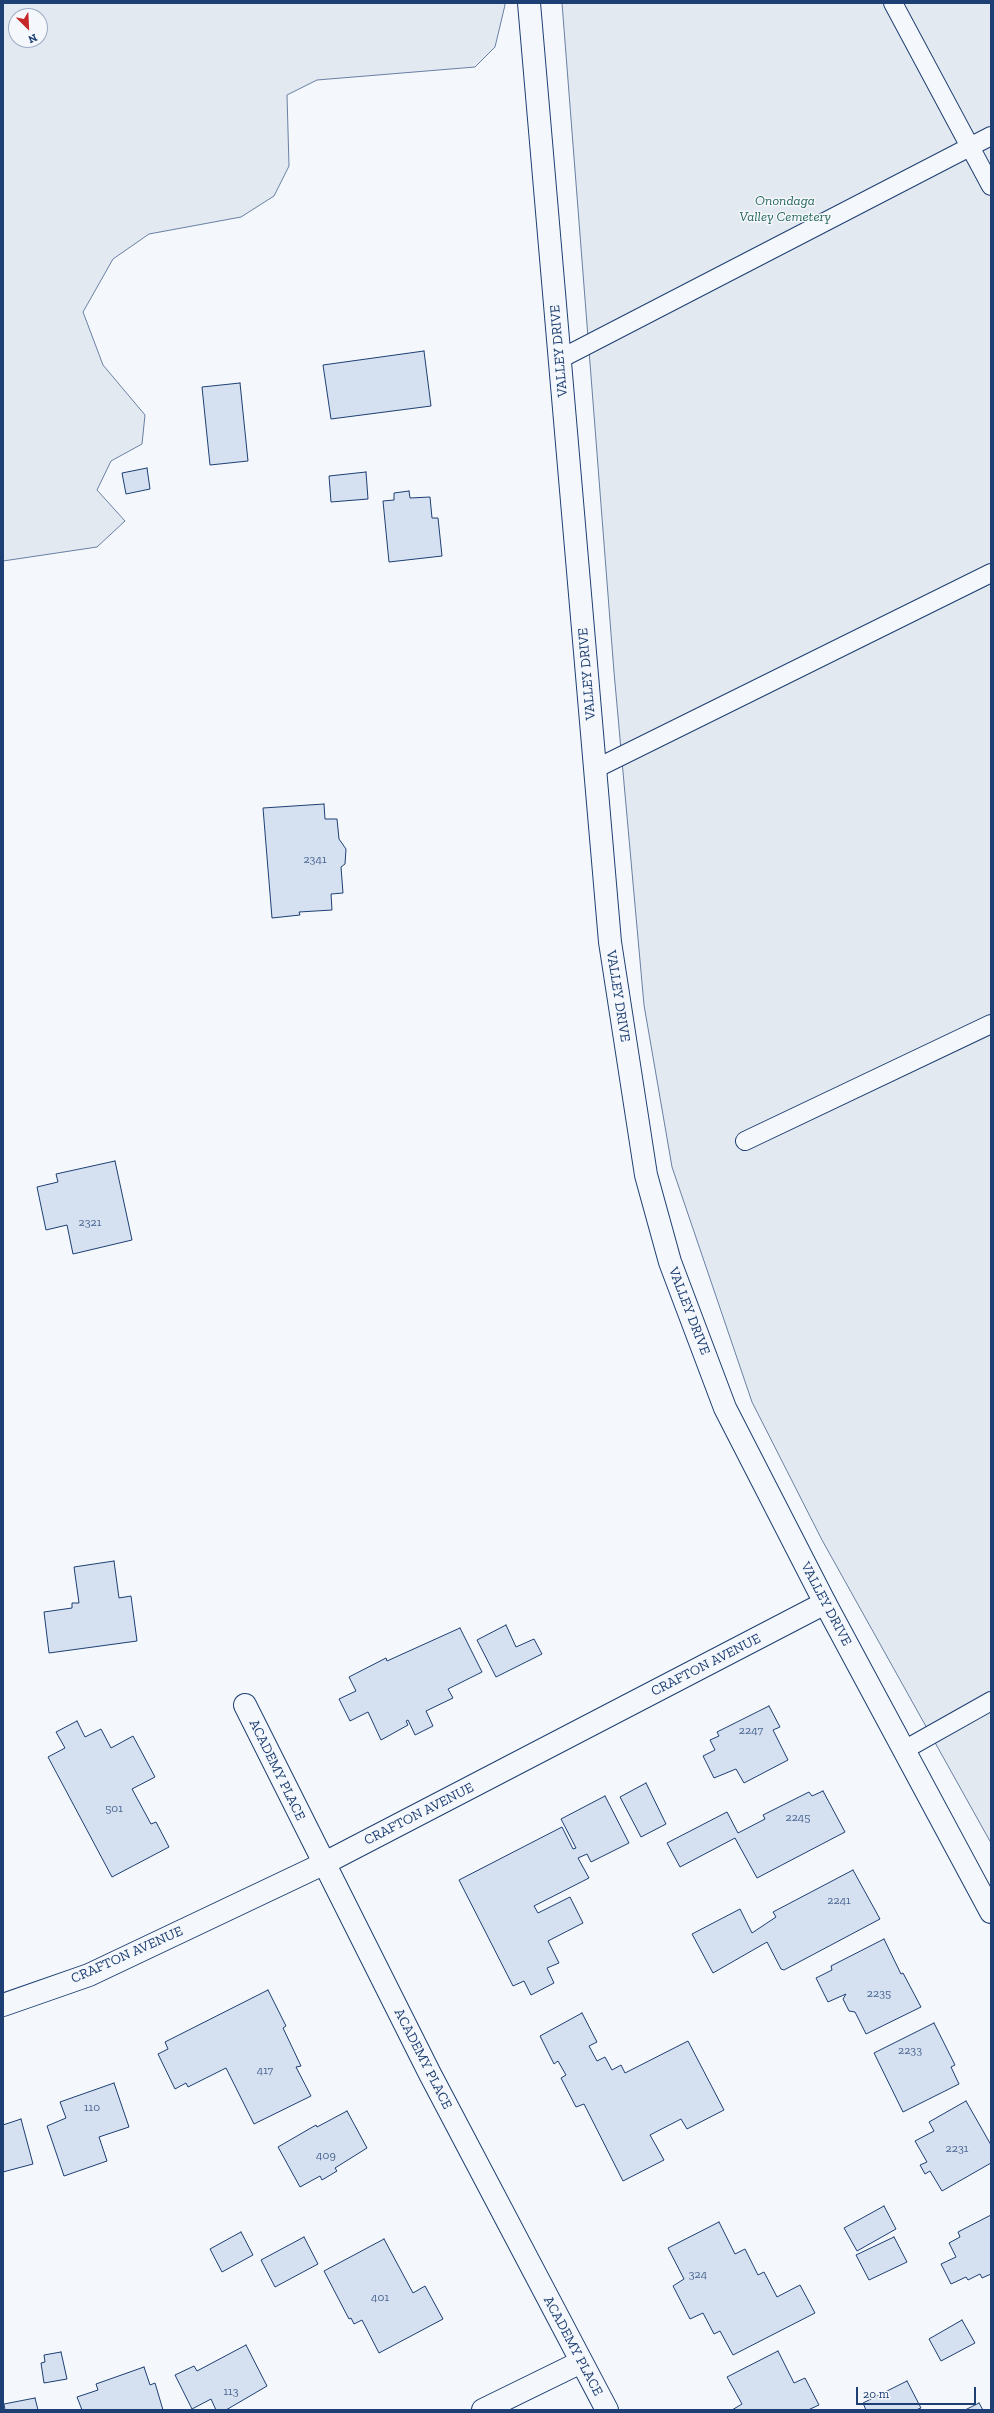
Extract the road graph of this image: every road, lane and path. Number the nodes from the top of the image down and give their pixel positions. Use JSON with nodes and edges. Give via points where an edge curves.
{"nodes":[{"id":1,"x":529,"y":3,"type":"edge"},
{"id":2,"x":893,"y":3,"type":"edge"},
{"id":3,"x":991,"y":136,"type":"edge"},
{"id":4,"x":971,"y":147,"type":"junction"},
{"id":5,"x":991,"y":186,"type":"edge"},
{"id":6,"x":560,"y":359,"type":"junction"},
{"id":7,"x":991,"y":573,"type":"edge"},
{"id":8,"x":595,"y":769,"type":"junction"},
{"id":9,"x":991,"y":1024,"type":"edge"},
{"id":10,"x":745,"y":1141,"type":"dead end"},
{"id":11,"x":825,"y":1603,"type":"junction"},
{"id":12,"x":991,"y":1701,"type":"edge"},
{"id":13,"x":245,"y":1705,"type":"dead end"},
{"id":14,"x":904,"y":1750,"type":"junction"},
{"id":15,"x":323,"y":1864,"type":"junction"},
{"id":16,"x":991,"y":1912,"type":"edge"},
{"id":17,"x":3,"y":2005,"type":"edge"},
{"id":18,"x":581,"y":2362,"type":"junction"},
{"id":19,"x":483,"y":2410,"type":"edge"},
{"id":20,"x":607,"y":2410,"type":"edge"}],
"edges":[{"from":1,"to":6,"type":"main road","name":"VALLEY DRIVE"},
{"from":2,"to":4,"type":"lane"},
{"from":3,"to":4,"type":"lane"},
{"from":4,"to":5,"type":"lane"},
{"from":4,"to":6,"type":"lane"},
{"from":6,"to":8,"type":"main road","name":"VALLEY DRIVE"},
{"from":7,"to":8,"type":"lane"},
{"from":8,"to":11,"type":"main road","name":"VALLEY DRIVE","via":[[610,942],[648,1182],[670,1262],[725,1408]]},
{"from":9,"to":10,"type":"lane"},
{"from":11,"to":14,"type":"main road","name":"VALLEY DRIVE"},
{"from":11,"to":15,"type":"main road","name":"CRAFTON AVENUE"},
{"from":12,"to":14,"type":"lane"},
{"from":13,"to":15,"type":"main road","name":"ACADEMY PLACE"},
{"from":14,"to":16,"type":"main road","name":"VALLEY DRIVE"},
{"from":15,"to":17,"type":"main road","name":"CRAFTON AVENUE","via":[[89,1975]]},
{"from":15,"to":18,"type":"main road","name":"ACADEMY PLACE"},
{"from":18,"to":19,"type":"main road"},
{"from":18,"to":20,"type":"main road","name":"ACADEMY PLACE"}]}
